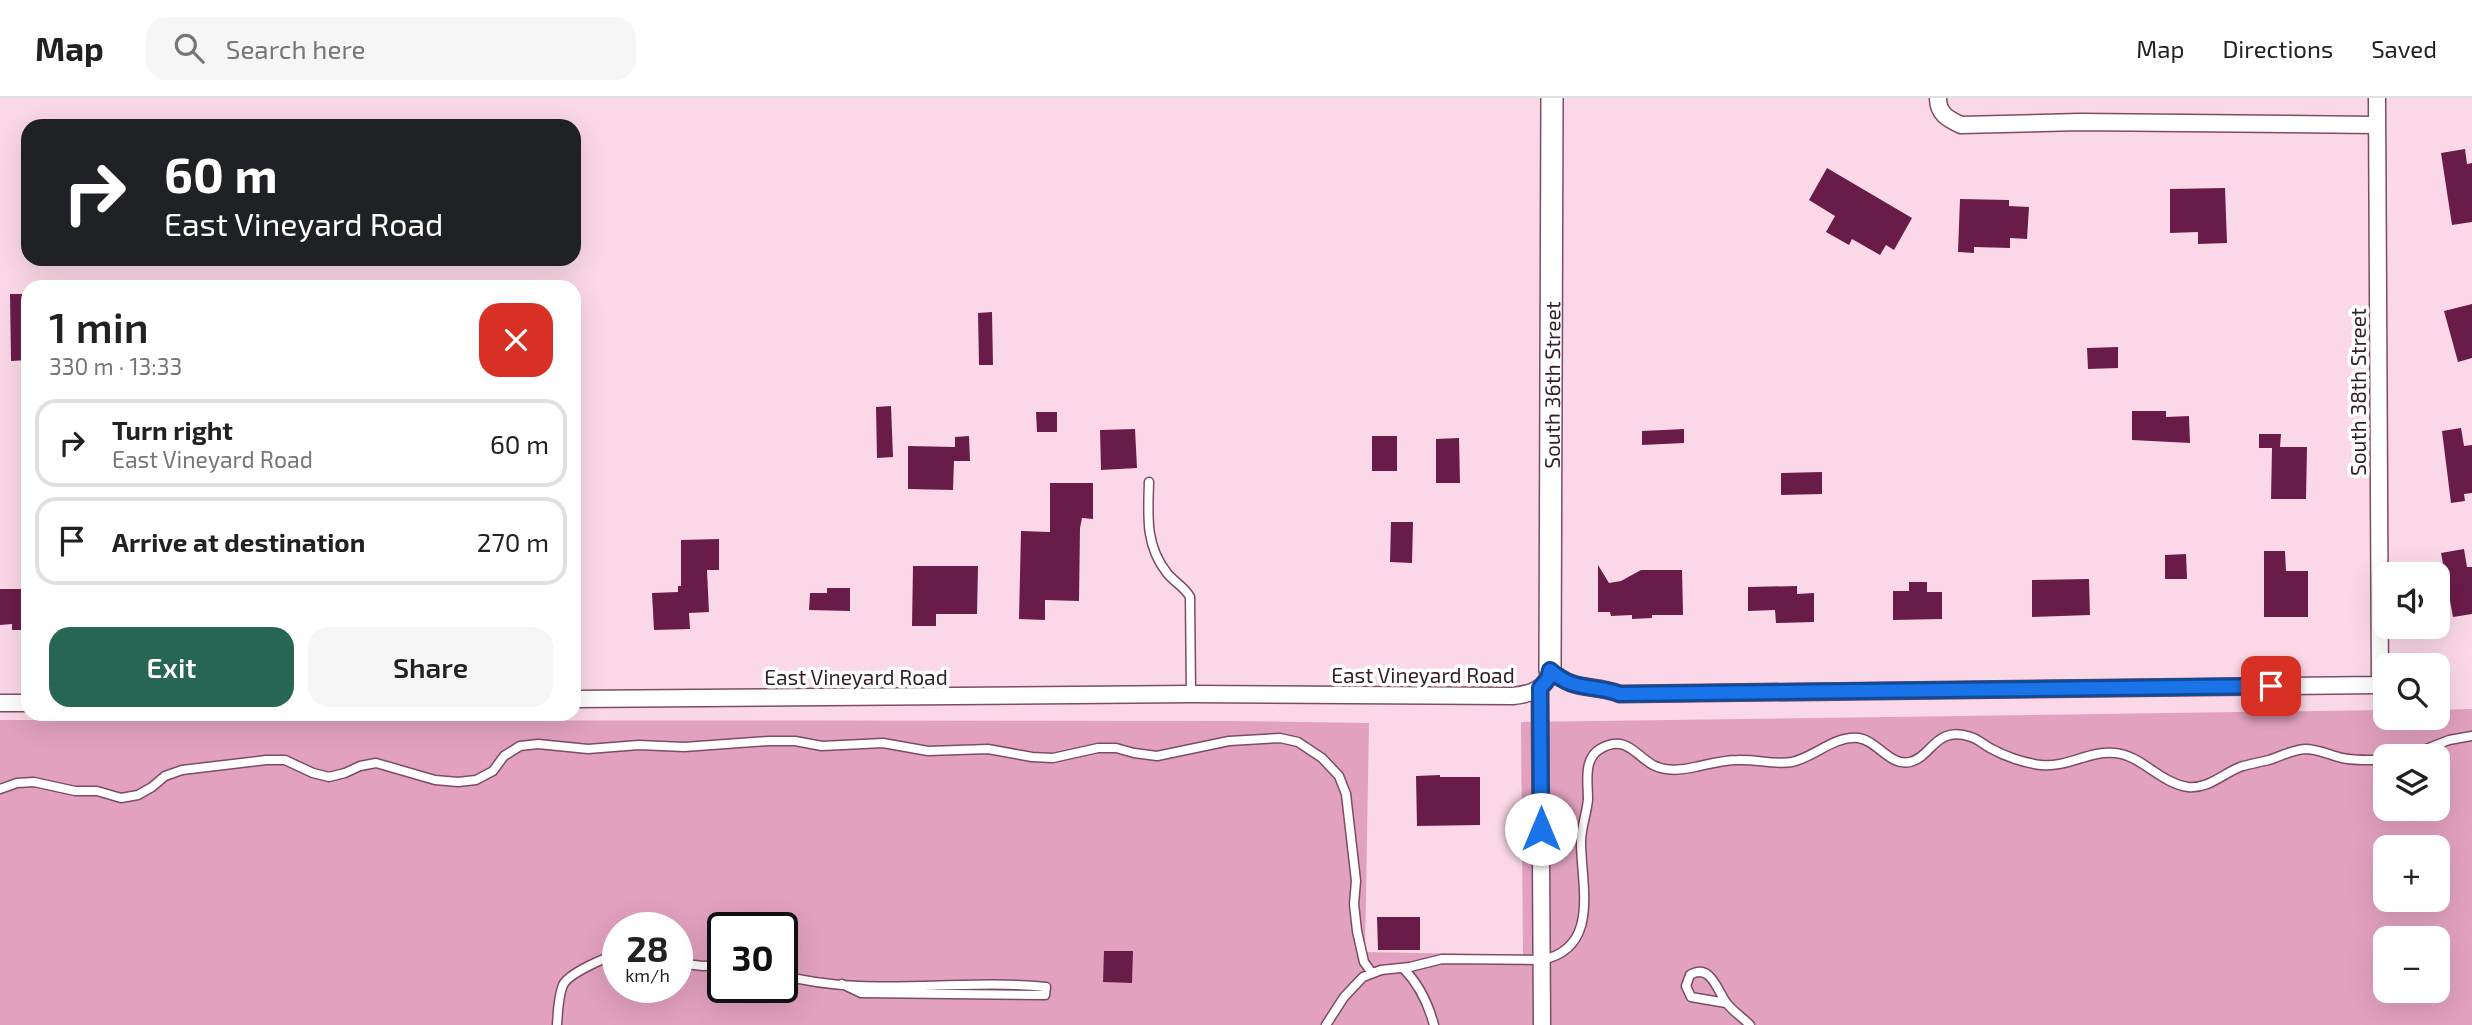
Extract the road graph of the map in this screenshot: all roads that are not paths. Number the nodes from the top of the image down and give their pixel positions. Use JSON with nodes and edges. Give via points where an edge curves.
{"nodes":[{"id":1,"x":1552,"y":98,"type":"edge"},
{"id":2,"x":1938,"y":98,"type":"edge"},
{"id":3,"x":2377,"y":98,"type":"edge"},
{"id":4,"x":2376,"y":125,"type":"junction"},
{"id":5,"x":1149,"y":482,"type":"dead end"},
{"id":6,"x":1545,"y":679,"type":"junction"},
{"id":7,"x":1191,"y":694,"type":"junction"},
{"id":8,"x":581,"y":699,"type":"edge"},
{"id":9,"x":0,"y":703,"type":"edge"},
{"id":10,"x":21,"y":703,"type":"edge"},
{"id":11,"x":2472,"y":736,"type":"edge"},
{"id":12,"x":2439,"y":744,"type":"edge"},
{"id":13,"x":2373,"y":759,"type":"edge"},
{"id":14,"x":0,"y":789,"type":"edge"},
{"id":15,"x":1542,"y":960,"type":"junction"},
{"id":16,"x":602,"y":961,"type":"edge"},
{"id":17,"x":1403,"y":968,"type":"junction"},
{"id":18,"x":1372,"y":973,"type":"junction"},
{"id":19,"x":798,"y":977,"type":"edge"},
{"id":20,"x":842,"y":984,"type":"junction"},
{"id":21,"x":1726,"y":1003,"type":"junction"},
{"id":22,"x":557,"y":1025,"type":"edge"},
{"id":23,"x":1326,"y":1025,"type":"edge"},
{"id":24,"x":1434,"y":1025,"type":"edge"},
{"id":25,"x":1542,"y":1025,"type":"edge"},
{"id":26,"x":1750,"y":1025,"type":"edge"}],
"edges":[{"from":1,"to":6,"type":"street","name":"South 36th Street"},
{"from":2,"to":4,"type":"street","via":[[1945,117],[1961,125]]},
{"from":3,"to":4,"type":"street","name":"South 38th Street"},
{"from":4,"to":6,"type":"street","name":"South 38th Street","via":[[2380,685],[1620,694]]},
{"from":5,"to":7,"type":"lane","via":[[1151,547],[1190,597]]},
{"from":6,"to":7,"type":"street","name":"East Vineyard Road","via":[[1533,692],[1513,696]]},
{"from":6,"to":15,"type":"street","name":"South 36th Street"},
{"from":7,"to":8,"type":"street","name":"East Vineyard Road"},
{"from":9,"to":10,"type":"street"},
{"from":11,"to":12,"type":"lane"},
{"from":13,"to":15,"type":"lane","via":[[2307,749],[2290,751],[2190,787],[2162,778],[2118,753],[2041,765],[2004,755],[1971,737],[1954,735],[1937,740],[1908,763],[1860,738],[1847,738],[1794,761],[1738,760],[1670,770],[1653,765],[1630,746],[1600,749],[1587,774],[1588,808],[1581,838],[1586,900],[1580,928],[1572,944],[1557,957]]},
{"from":14,"to":18,"type":"lane","via":[[34,782],[121,798],[138,794],[182,769],[266,760],[285,761],[328,777],[376,764],[458,782],[476,780],[520,746],[538,744],[588,749],[795,741],[822,746],[883,743],[928,751],[988,749],[1054,758],[1097,748],[1157,756],[1229,741],[1280,738],[1298,742],[1339,776],[1346,794],[1357,931],[1364,962]]},
{"from":15,"to":17,"type":"lane","via":[[1442,959]]},
{"from":15,"to":25,"type":"street","name":"South 36th Street"},
{"from":16,"to":22,"type":"lane","via":[[564,983]]},
{"from":17,"to":18,"type":"lane"},
{"from":17,"to":24,"type":"lane","via":[[1420,990]]},
{"from":18,"to":23,"type":"lane","via":[[1344,997]]},
{"from":19,"to":20,"type":"lane"},
{"from":20,"to":20,"type":"lane","via":[[861,993],[885,994],[1031,996],[1045,995],[1046,987]]},
{"from":21,"to":21,"type":"lane","via":[[1691,997],[1686,986],[1690,975],[1706,974]]},
{"from":21,"to":26,"type":"lane"}]}
